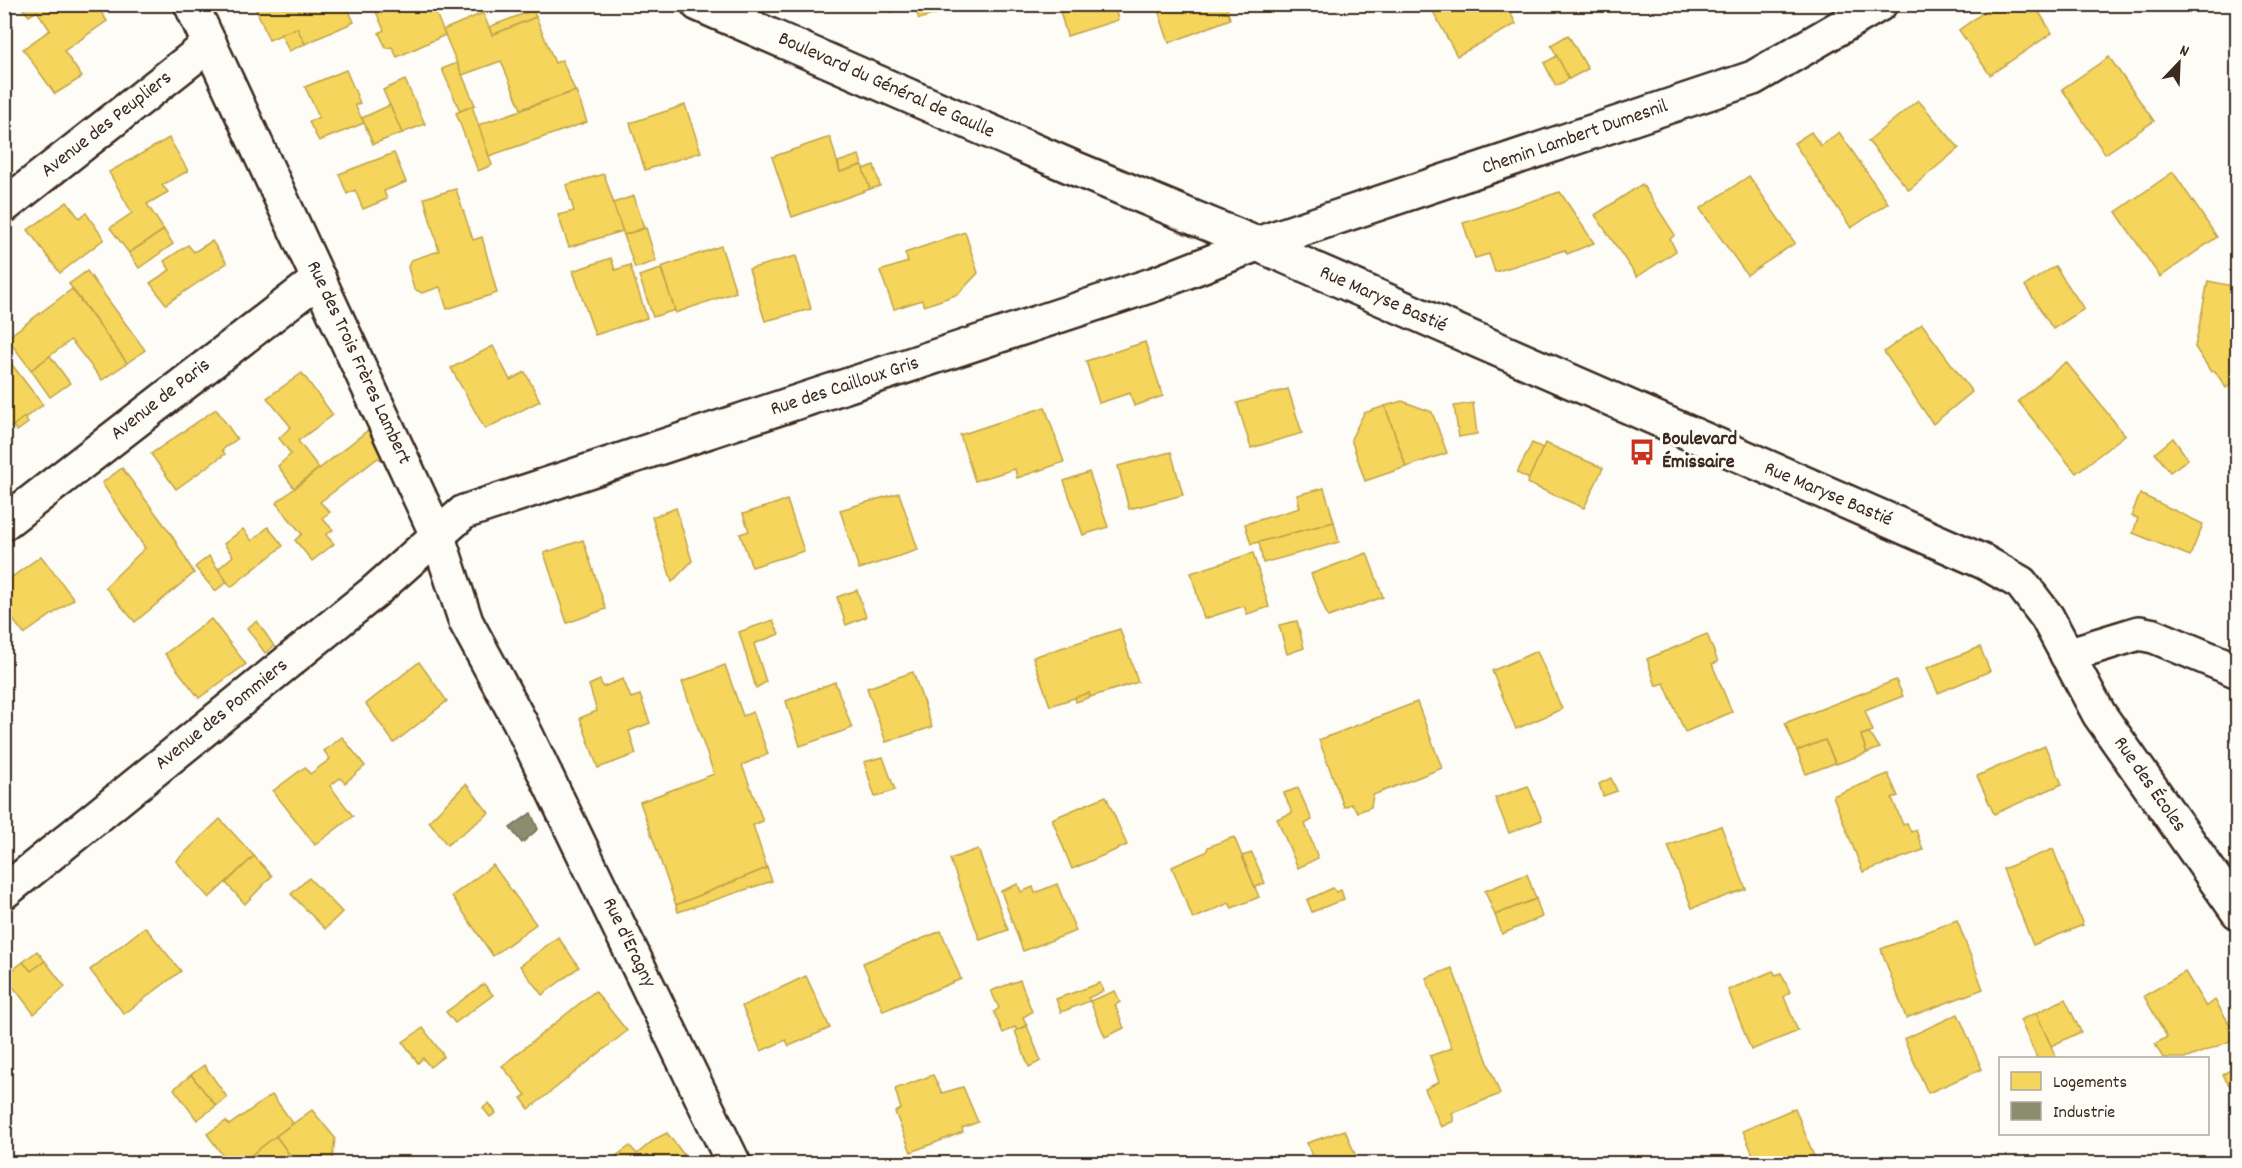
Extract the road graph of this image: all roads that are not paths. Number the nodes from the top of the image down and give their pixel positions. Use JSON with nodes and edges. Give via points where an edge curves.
{"nodes":[{"id":1,"x":191,"y":4,"type":"edge"},
{"id":2,"x":698,"y":4,"type":"edge"},
{"id":3,"x":1880,"y":4,"type":"edge"},
{"id":4,"x":210,"y":44,"type":"junction"},
{"id":5,"x":4,"y":206,"type":"edge"},
{"id":6,"x":1257,"y":244,"type":"junction"},
{"id":7,"x":319,"y":279,"type":"junction"},
{"id":8,"x":4,"y":523,"type":"edge"},
{"id":9,"x":438,"y":537,"type":"junction"},
{"id":10,"x":2067,"y":655,"type":"junction"},
{"id":11,"x":2238,"y":671,"type":"edge"},
{"id":12,"x":520,"y":722,"type":"joint"},
{"id":13,"x":4,"y":892,"type":"edge"},
{"id":14,"x":2238,"y":912,"type":"edge"},
{"id":15,"x":734,"y":1164,"type":"edge"}],
"edges":[{"from":1,"to":4,"type":"street","name":"Rue des Trois Frères Lambert"},
{"from":2,"to":6,"type":"street","name":"Boulevard du Général de Gaulle"},
{"from":3,"to":6,"type":"street","name":"Chemin Lambert Dumesnil","via":[[1754,78]]},
{"from":4,"to":5,"type":"street","name":"Avenue des Peupliers"},
{"from":4,"to":7,"type":"street","name":"Rue des Trois Frères Lambert"},
{"from":6,"to":9,"type":"street","name":"Rue des Cailloux Gris","via":[[1155,284],[464,513]]},
{"from":6,"to":10,"type":"street","name":"Rue Maryse Bastié","via":[[1984,562],[2020,583],[2047,617]]},
{"from":7,"to":8,"type":"street","name":"Avenue de Paris"},
{"from":7,"to":9,"type":"street","name":"Rue des Trois Frères Lambert"},
{"from":9,"to":12,"type":"street","name":"Rue des Trois Frères Lambert","via":[[466,622]]},
{"from":9,"to":13,"type":"street","name":"Avenue des Pommiers"},
{"from":10,"to":11,"type":"street","via":[[2139,633]]},
{"from":10,"to":14,"type":"street","name":"Rue des Écoles","via":[[2099,714]]},
{"from":12,"to":15,"type":"street","name":"Rue d'Eragny"}]}
